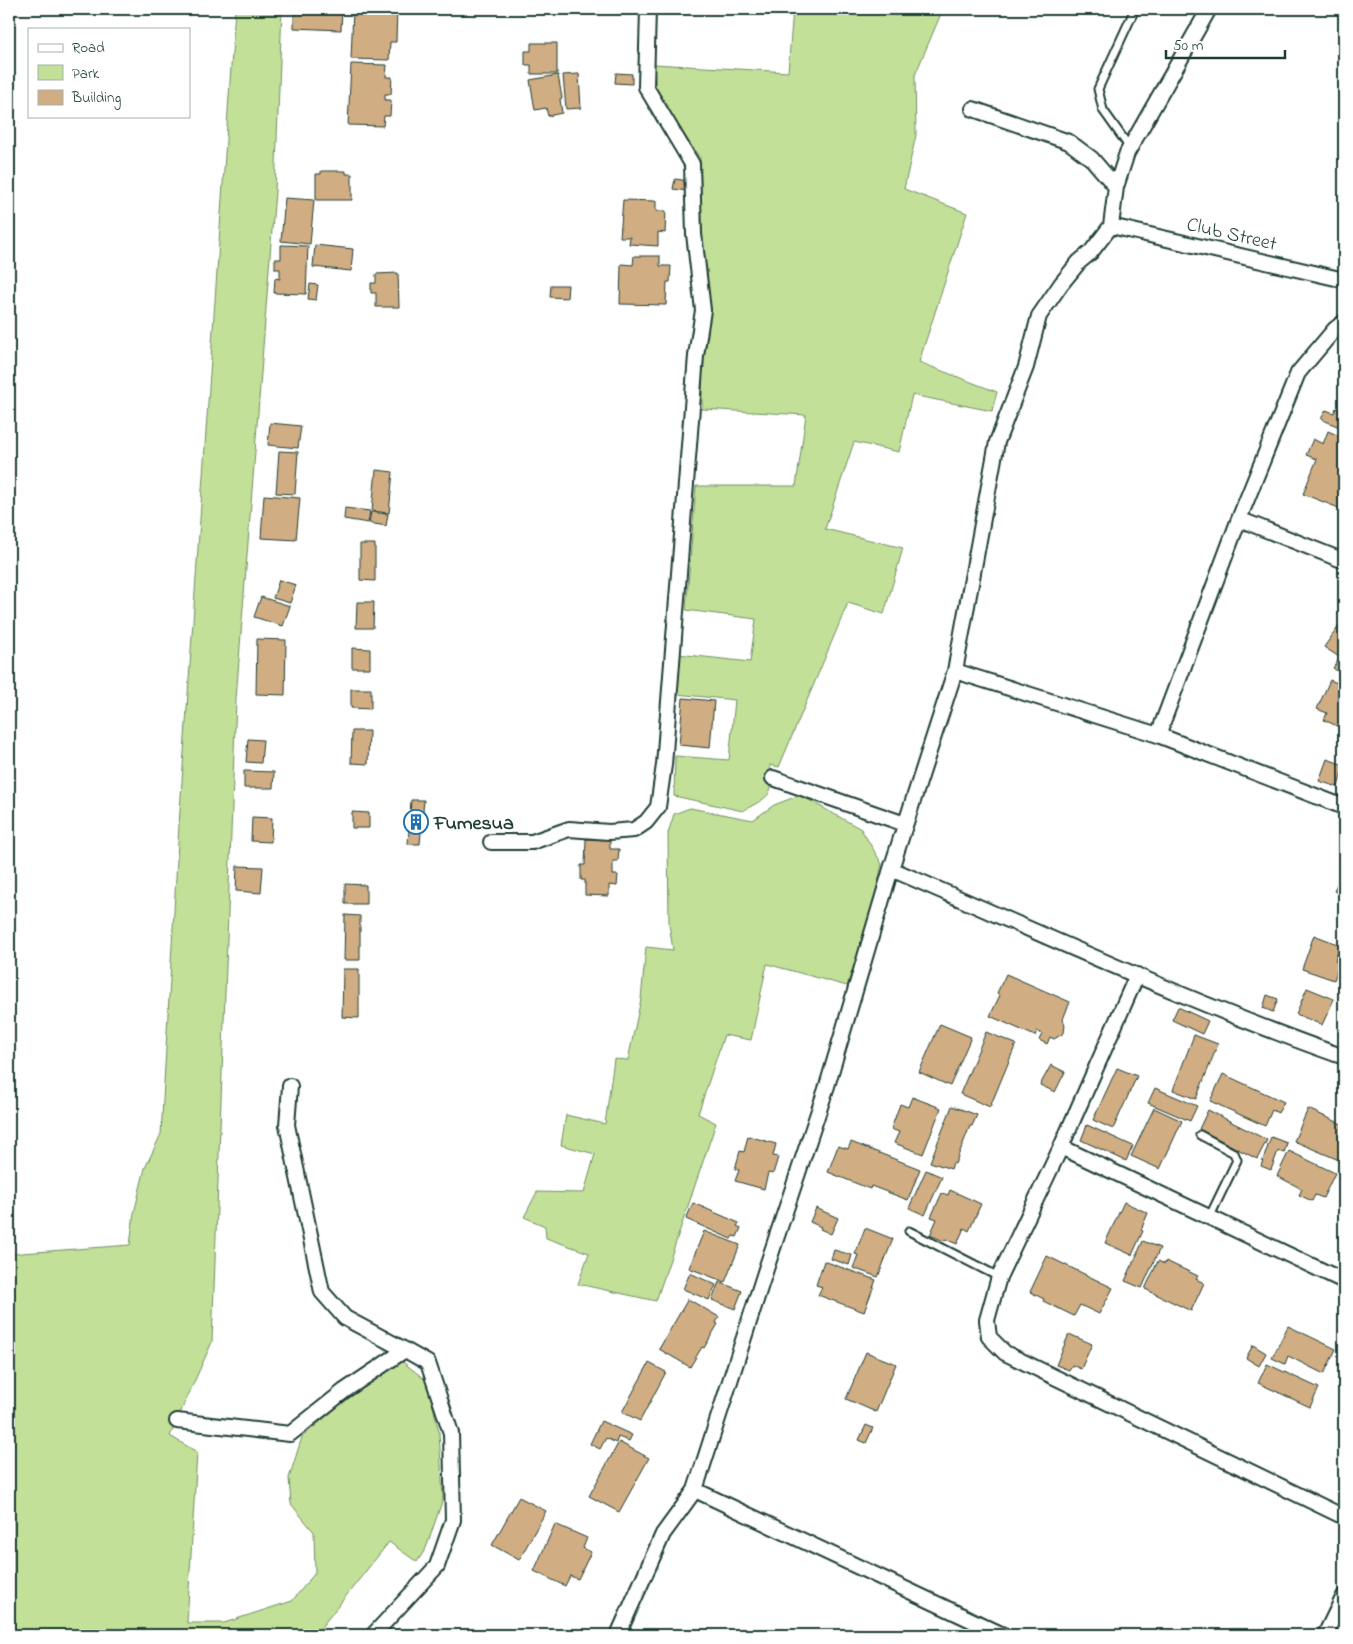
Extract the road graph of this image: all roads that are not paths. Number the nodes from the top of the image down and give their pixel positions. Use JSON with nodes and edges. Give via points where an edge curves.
{"nodes":[{"id":1,"x":648,"y":9,"type":"edge"},
{"id":2,"x":1134,"y":9,"type":"edge"},
{"id":3,"x":1209,"y":9,"type":"edge"},
{"id":4,"x":973,"y":109,"type":"dead end"},
{"id":5,"x":1130,"y":148,"type":"junction"},
{"id":6,"x":1116,"y":187,"type":"junction"},
{"id":7,"x":1111,"y":226,"type":"junction"},
{"id":8,"x":1344,"y":280,"type":"edge"},
{"id":9,"x":1344,"y":322,"type":"edge"},
{"id":10,"x":1238,"y":519,"type":"junction"},
{"id":11,"x":1344,"y":561,"type":"edge"},
{"id":12,"x":955,"y":671,"type":"junction"},
{"id":13,"x":1158,"y":734,"type":"junction"},
{"id":14,"x":773,"y":778,"type":"dead end"},
{"id":15,"x":1344,"y":807,"type":"edge"},
{"id":16,"x":905,"y":824,"type":"junction"},
{"id":17,"x":491,"y":842,"type":"dead end"},
{"id":18,"x":891,"y":869,"type":"junction"},
{"id":19,"x":1137,"y":975,"type":"junction"},
{"id":20,"x":1344,"y":1057,"type":"edge"},
{"id":21,"x":290,"y":1086,"type":"dead end"},
{"id":22,"x":1200,"y":1135,"type":"dead end"},
{"id":23,"x":1061,"y":1146,"type":"junction"},
{"id":24,"x":1209,"y":1218,"type":"junction"},
{"id":25,"x":909,"y":1232,"type":"dead end"},
{"id":26,"x":999,"y":1277,"type":"junction"},
{"id":27,"x":1344,"y":1281,"type":"edge"},
{"id":28,"x":405,"y":1350,"type":"junction"},
{"id":29,"x":177,"y":1420,"type":"dead end"},
{"id":30,"x":696,"y":1490,"type":"junction"},
{"id":31,"x":1344,"y":1517,"type":"edge"},
{"id":32,"x":1344,"y":1596,"type":"edge"},
{"id":33,"x":373,"y":1635,"type":"edge"},
{"id":34,"x":618,"y":1635,"type":"edge"},
{"id":35,"x":1003,"y":1635,"type":"edge"},
{"id":36,"x":1325,"y":1635,"type":"edge"}],
"edges":[{"from":1,"to":17,"type":"street","via":[[646,87],[692,164],[694,234],[703,310],[696,356],[658,807],[646,822],[634,830],[569,829],[532,842]]},
{"from":2,"to":5,"type":"lane","via":[[1098,89],[1103,110]]},
{"from":3,"to":5,"type":"street"},
{"from":4,"to":6,"type":"street","via":[[1070,142],[1092,159]]},
{"from":5,"to":6,"type":"street"},
{"from":6,"to":7,"type":"street"},
{"from":7,"to":8,"type":"street","name":"Club Street"},
{"from":7,"to":12,"type":"street","via":[[1060,284],[1039,316],[1026,367],[997,442]]},
{"from":9,"to":10,"type":"street","via":[[1298,373]]},
{"from":10,"to":11,"type":"street"},
{"from":10,"to":13,"type":"street"},
{"from":12,"to":13,"type":"street"},
{"from":12,"to":16,"type":"street"},
{"from":13,"to":15,"type":"street"},
{"from":14,"to":16,"type":"street"},
{"from":16,"to":18,"type":"street"},
{"from":18,"to":19,"type":"street"},
{"from":18,"to":30,"type":"street","via":[[827,1086]]},
{"from":19,"to":20,"type":"street","via":[[1284,1036]]},
{"from":19,"to":23,"type":"street"},
{"from":21,"to":28,"type":"street","via":[[287,1125],[322,1292],[345,1318]]},
{"from":22,"to":24,"type":"lane","via":[[1234,1153],[1237,1160]]},
{"from":23,"to":24,"type":"street"},
{"from":23,"to":26,"type":"street"},
{"from":24,"to":27,"type":"street"},
{"from":25,"to":26,"type":"lane"},
{"from":26,"to":31,"type":"street","via":[[987,1320],[989,1337],[1006,1353]]},
{"from":28,"to":29,"type":"street","via":[[344,1391],[290,1434]]},
{"from":28,"to":33,"type":"street","via":[[428,1363],[451,1433],[453,1520],[437,1566]]},
{"from":30,"to":34,"type":"street","via":[[663,1534]]},
{"from":30,"to":35,"type":"street"},
{"from":32,"to":36,"type":"street"}]}
